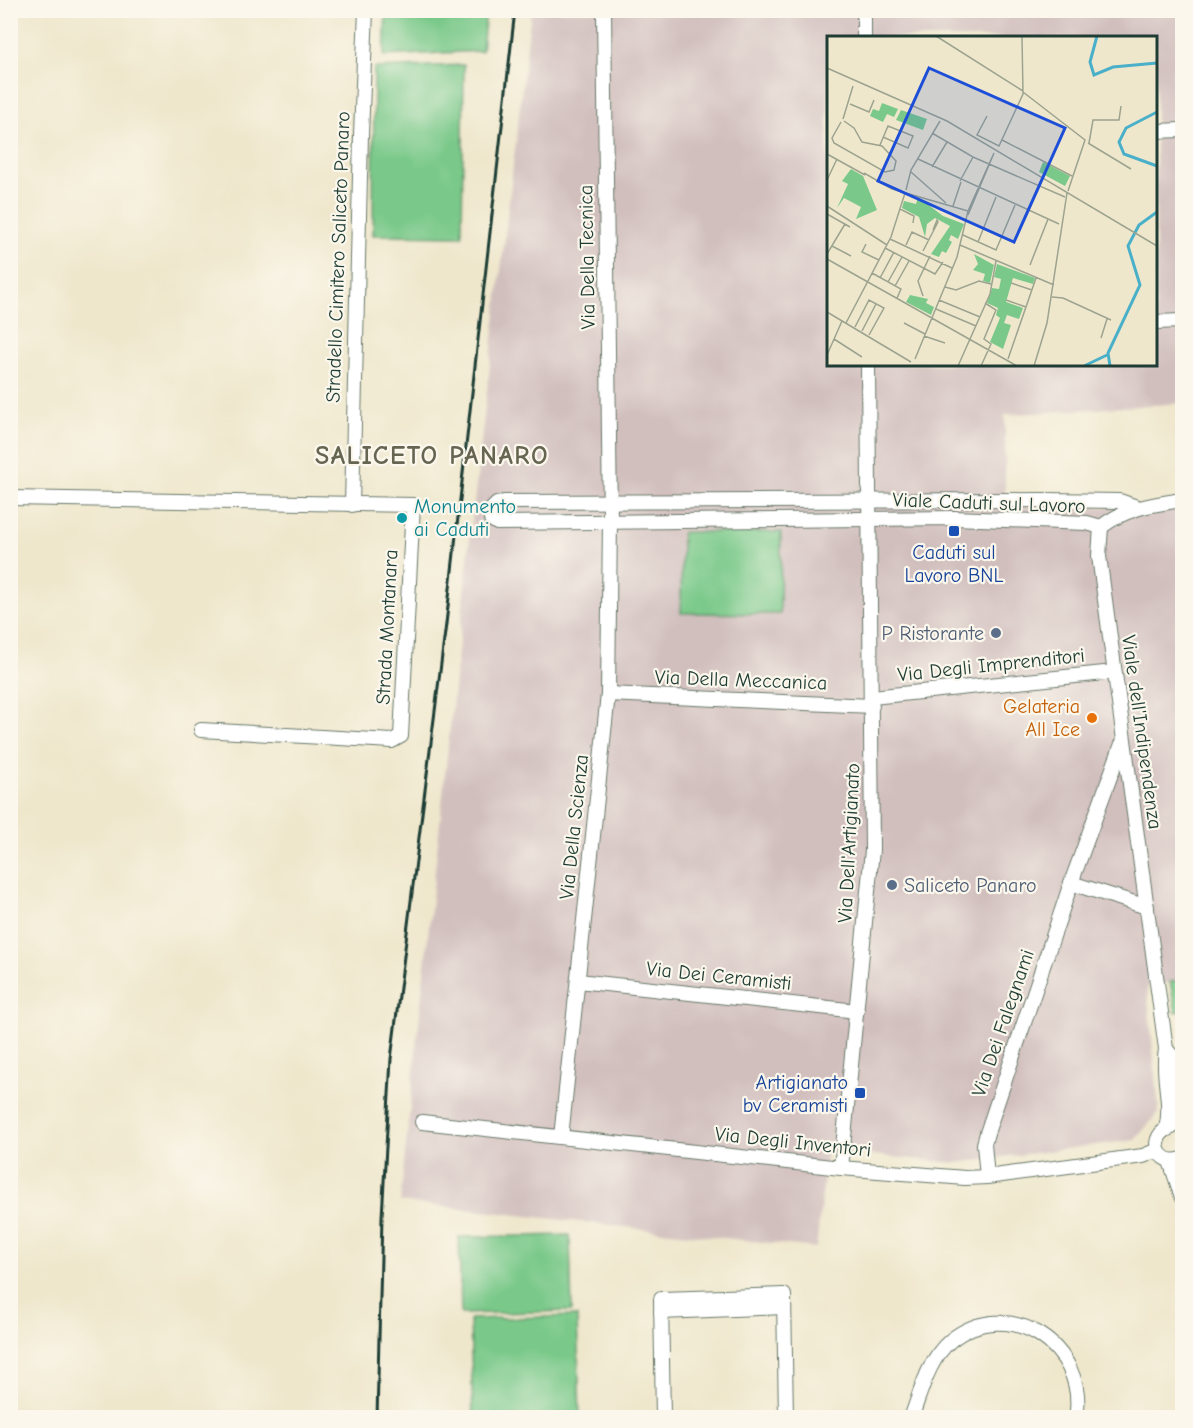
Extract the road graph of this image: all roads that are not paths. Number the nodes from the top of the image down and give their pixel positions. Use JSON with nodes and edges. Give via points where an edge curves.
{"nodes":[{"id":1,"x":366,"y":10,"type":"edge"},
{"id":2,"x":603,"y":10,"type":"edge"},
{"id":3,"x":864,"y":10,"type":"edge"},
{"id":4,"x":864,"y":36,"type":"edge"},
{"id":5,"x":1182,"y":130,"type":"edge"},
{"id":6,"x":1157,"y":131,"type":"edge"},
{"id":7,"x":1182,"y":321,"type":"edge"},
{"id":8,"x":1157,"y":322,"type":"edge"},
{"id":9,"x":868,"y":366,"type":"edge"},
{"id":10,"x":10,"y":498,"type":"edge"},
{"id":11,"x":1182,"y":500,"type":"edge"},
{"id":12,"x":870,"y":501,"type":"junction"},
{"id":13,"x":610,"y":502,"type":"junction"},
{"id":14,"x":352,"y":505,"type":"junction"},
{"id":15,"x":1137,"y":507,"type":"junction"},
{"id":16,"x":870,"y":519,"type":"junction"},
{"id":17,"x":610,"y":521,"type":"junction"},
{"id":18,"x":1101,"y":527,"type":"junction"},
{"id":19,"x":1114,"y":672,"type":"junction"},
{"id":20,"x":608,"y":694,"type":"junction"},
{"id":21,"x":872,"y":701,"type":"junction"},
{"id":22,"x":201,"y":730,"type":"dead end"},
{"id":23,"x":1124,"y":740,"type":"junction"},
{"id":24,"x":1071,"y":883,"type":"junction"},
{"id":25,"x":1147,"y":906,"type":"junction"},
{"id":26,"x":578,"y":981,"type":"junction"},
{"id":27,"x":857,"y":1011,"type":"junction"},
{"id":28,"x":1166,"y":1049,"type":"junction"},
{"id":29,"x":422,"y":1122,"type":"dead end"},
{"id":30,"x":1182,"y":1128,"type":"edge"},
{"id":31,"x":1166,"y":1129,"type":"junction"},
{"id":32,"x":561,"y":1137,"type":"junction"},
{"id":33,"x":1158,"y":1150,"type":"junction"},
{"id":34,"x":1176,"y":1160,"type":"edge"},
{"id":35,"x":841,"y":1168,"type":"junction"},
{"id":36,"x":987,"y":1177,"type":"junction"},
{"id":37,"x":1182,"y":1197,"type":"edge"},
{"id":38,"x":663,"y":1418,"type":"edge"},
{"id":39,"x":786,"y":1418,"type":"edge"},
{"id":40,"x":911,"y":1418,"type":"edge"},
{"id":41,"x":1076,"y":1418,"type":"edge"}],
"edges":[{"from":1,"to":14,"type":"street","name":"Stradello Cimitero Saliceto Panaro"},
{"from":2,"to":13,"type":"street","name":"Via Della Tecnica"},
{"from":3,"to":4,"type":"street"},
{"from":5,"to":6,"type":"street"},
{"from":7,"to":8,"type":"street"},
{"from":9,"to":12,"type":"street"},
{"from":10,"to":14,"type":"street","name":"Strada Montanara"},
{"from":11,"to":15,"type":"street","name":"Viale Caduti sul Lavoro"},
{"from":12,"to":13,"type":"street","name":"Viale Caduti sul Lavoro"},
{"from":12,"to":15,"type":"street","name":"Viale Caduti sul Lavoro","via":[[1120,501]]},
{"from":12,"to":16,"type":"street","name":"Viale Caduti sul Lavoro"},
{"from":13,"to":17,"type":"street"},
{"from":13,"to":17,"type":"street","name":"Viale Caduti sul Lavoro","via":[[504,502],[491,510],[491,519],[497,523]]},
{"from":14,"to":22,"type":"street","name":"Strada Montanara","via":[[413,506],[401,736],[392,741]]},
{"from":15,"to":18,"type":"street","name":"Viale Caduti sul Lavoro"},
{"from":16,"to":17,"type":"street","name":"Viale Caduti sul Lavoro"},
{"from":16,"to":18,"type":"street","name":"Viale Caduti sul Lavoro","via":[[954,518],[1087,523]]},
{"from":16,"to":21,"type":"street","name":"Via Dell'Artigianato"},
{"from":17,"to":20,"type":"street","name":"Via Della Scienza"},
{"from":18,"to":19,"type":"street","name":"Viale dell'Indipendenza","via":[[1099,556]]},
{"from":19,"to":21,"type":"street","name":"Via Degli Imprenditori"},
{"from":19,"to":23,"type":"street","name":"Viale dell'Indipendenza"},
{"from":20,"to":21,"type":"street","name":"Via Della Meccanica"},
{"from":20,"to":26,"type":"street","name":"Via Della Scienza"},
{"from":21,"to":27,"type":"street","name":"Via Dell'Artigianato","via":[[873,850]]},
{"from":23,"to":24,"type":"street","name":"Via Dei Falegnami"},
{"from":23,"to":25,"type":"street","name":"Viale dell'Indipendenza"},
{"from":24,"to":25,"type":"street"},
{"from":24,"to":36,"type":"street","name":"Via Dei Falegnami","via":[[987,1133]]},
{"from":25,"to":28,"type":"street","name":"Viale dell'Indipendenza"},
{"from":26,"to":27,"type":"street","name":"Via Dei Ceramisti"},
{"from":26,"to":32,"type":"street","name":"Via Della Scienza"},
{"from":27,"to":35,"type":"street","name":"Via Dell'Artigianato"},
{"from":28,"to":30,"type":"street","name":"Viale dell'Indipendenza","via":[[1173,1057]]},
{"from":28,"to":31,"type":"street","name":"Viale dell'Indipendenza"},
{"from":29,"to":32,"type":"street","name":"Via Degli Inventori"},
{"from":30,"to":31,"type":"street"},
{"from":31,"to":33,"type":"street","name":"Viale dell'Indipendenza","via":[[1157,1141]]},
{"from":32,"to":35,"type":"street","name":"Via Degli Inventori"},
{"from":33,"to":34,"type":"street","via":[[1165,1158]]},
{"from":33,"to":36,"type":"street","name":"Via Degli Inventori","via":[[1143,1156]]},
{"from":34,"to":37,"type":"street"},
{"from":35,"to":36,"type":"street","name":"Via Degli Inventori"},
{"from":38,"to":39,"type":"street","via":[[661,1305],[784,1301]]},
{"from":40,"to":41,"type":"street","via":[[934,1360],[950,1342],[972,1329],[1001,1323],[1034,1331],[1059,1351],[1077,1390]]}]}
